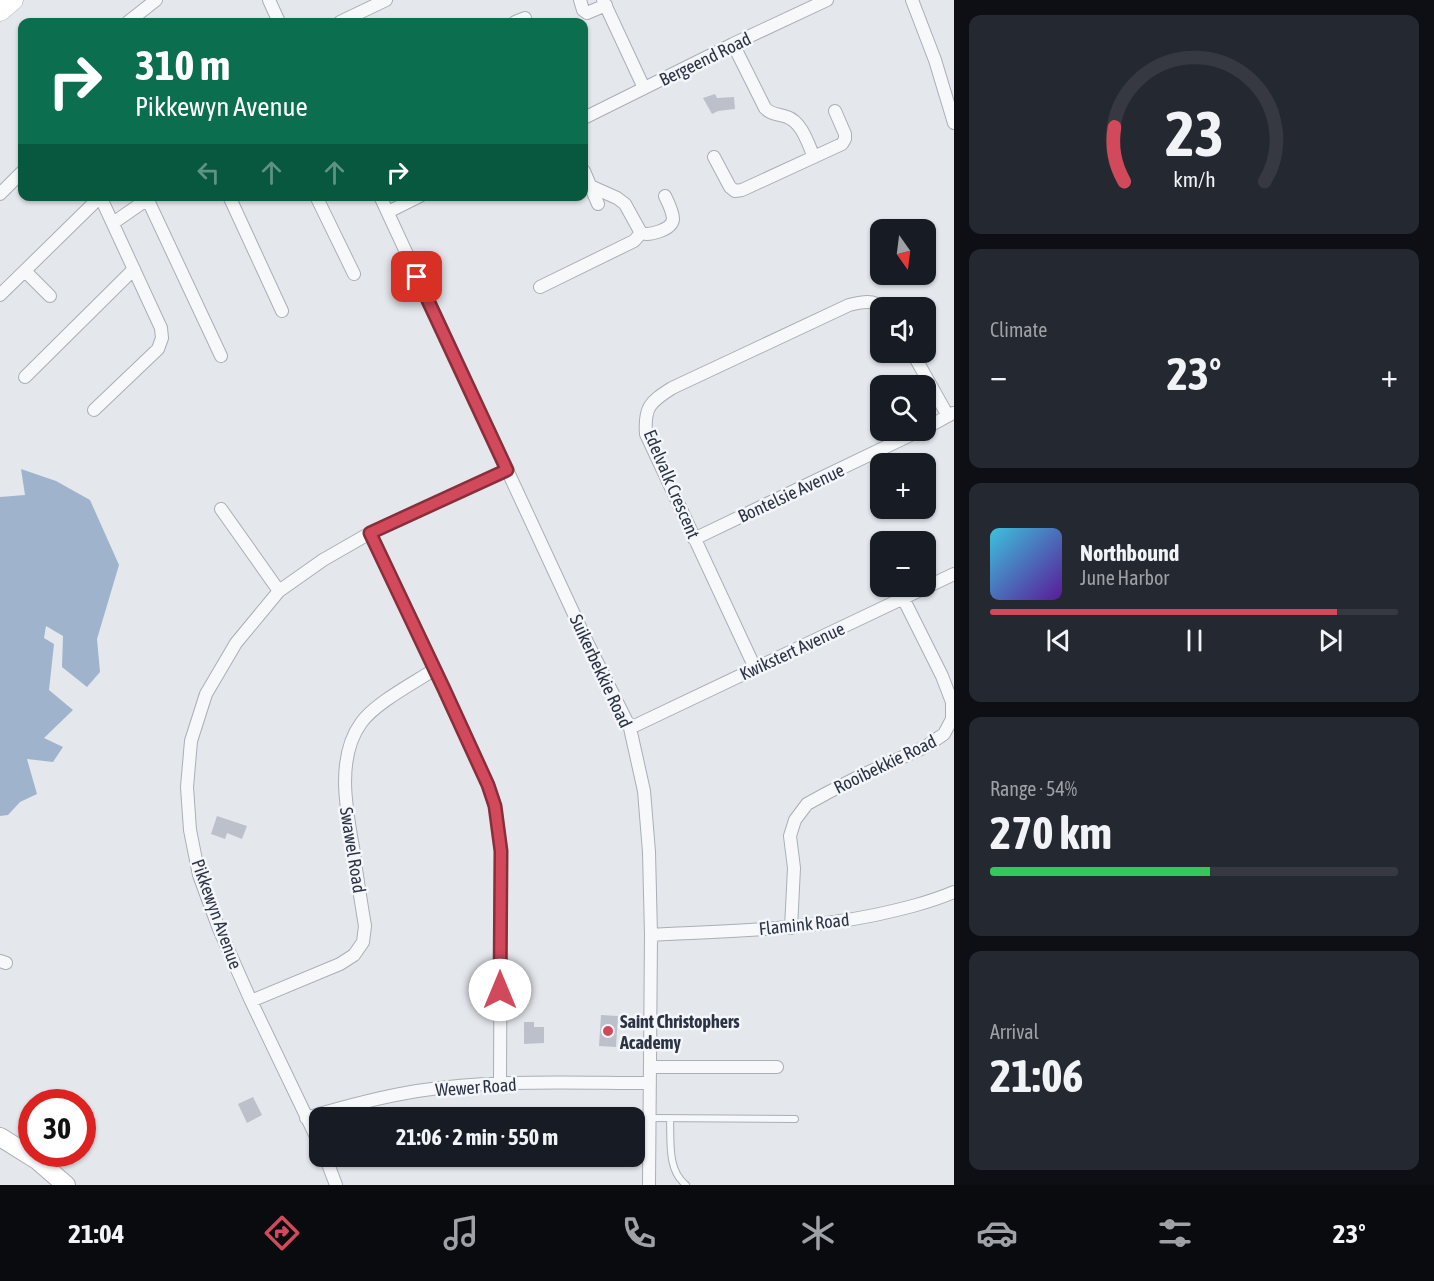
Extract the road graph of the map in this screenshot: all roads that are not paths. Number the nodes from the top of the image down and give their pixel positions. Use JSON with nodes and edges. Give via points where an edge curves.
{"nodes":[{"id":1,"x":13,"y":0,"type":"edge"},
{"id":2,"x":156,"y":0,"type":"edge"},
{"id":3,"x":269,"y":0,"type":"edge"},
{"id":4,"x":386,"y":0,"type":"edge"},
{"id":5,"x":579,"y":0,"type":"edge"},
{"id":6,"x":827,"y":0,"type":"edge"},
{"id":7,"x":912,"y":0,"type":"edge"},
{"id":8,"x":604,"y":3,"type":"edge"},
{"id":9,"x":143,"y":10,"type":"junction"},
{"id":10,"x":0,"y":12,"type":"edge"},
{"id":11,"x":133,"y":18,"type":"edge"},
{"id":12,"x":147,"y":18,"type":"edge"},
{"id":13,"x":277,"y":18,"type":"edge"},
{"id":14,"x":348,"y":18,"type":"edge"},
{"id":15,"x":733,"y":44,"type":"junction"},
{"id":16,"x":644,"y":88,"type":"junction"},
{"id":17,"x":835,"y":111,"type":"dead end"},
{"id":18,"x":588,"y":116,"type":"edge"},
{"id":19,"x":954,"y":123,"type":"edge"},
{"id":20,"x":714,"y":157,"type":"dead end"},
{"id":21,"x":814,"y":157,"type":"junction"},
{"id":22,"x":18,"y":176,"type":"edge"},
{"id":23,"x":588,"y":181,"type":"edge"},
{"id":24,"x":590,"y":186,"type":"junction"},
{"id":25,"x":0,"y":194,"type":"edge"},
{"id":26,"x":665,"y":196,"type":"dead end"},
{"id":27,"x":96,"y":201,"type":"edge"},
{"id":28,"x":102,"y":201,"type":"edge"},
{"id":29,"x":144,"y":201,"type":"edge"},
{"id":30,"x":149,"y":201,"type":"edge"},
{"id":31,"x":231,"y":201,"type":"edge"},
{"id":32,"x":318,"y":201,"type":"edge"},
{"id":33,"x":382,"y":201,"type":"edge"},
{"id":34,"x":410,"y":201,"type":"edge"},
{"id":35,"x":598,"y":204,"type":"dead end"},
{"id":36,"x":388,"y":212,"type":"junction"},
{"id":37,"x":113,"y":223,"type":"junction"},
{"id":38,"x":640,"y":233,"type":"junction"},
{"id":39,"x":135,"y":269,"type":"junction"},
{"id":40,"x":25,"y":271,"type":"junction"},
{"id":41,"x":354,"y":274,"type":"dead end"},
{"id":42,"x":540,"y":287,"type":"dead end"},
{"id":43,"x":0,"y":295,"type":"edge"},
{"id":44,"x":50,"y":296,"type":"dead end"},
{"id":45,"x":870,"y":302,"type":"edge"},
{"id":46,"x":282,"y":311,"type":"dead end"},
{"id":47,"x":221,"y":356,"type":"dead end"},
{"id":48,"x":919,"y":363,"type":"edge"},
{"id":49,"x":25,"y":377,"type":"dead end"},
{"id":50,"x":94,"y":410,"type":"dead end"},
{"id":51,"x":951,"y":414,"type":"edge"},
{"id":52,"x":936,"y":422,"type":"edge"},
{"id":53,"x":898,"y":441,"type":"edge"},
{"id":54,"x":507,"y":470,"type":"junction"},
{"id":55,"x":221,"y":509,"type":"dead end"},
{"id":56,"x":370,"y":533,"type":"junction"},
{"id":57,"x":694,"y":539,"type":"junction"},
{"id":58,"x":954,"y":574,"type":"edge"},
{"id":59,"x":279,"y":591,"type":"junction"},
{"id":60,"x":903,"y":598,"type":"junction"},
{"id":61,"x":755,"y":668,"type":"junction"},
{"id":62,"x":435,"y":669,"type":"junction"},
{"id":63,"x":953,"y":701,"type":"edge"},
{"id":64,"x":630,"y":728,"type":"junction"},
{"id":65,"x":954,"y":892,"type":"edge"},
{"id":66,"x":791,"y":928,"type":"junction"},
{"id":67,"x":651,"y":935,"type":"junction"},
{"id":68,"x":251,"y":1001,"type":"junction"},
{"id":69,"x":650,"y":1066,"type":"junction"},
{"id":70,"x":777,"y":1067,"type":"dead end"},
{"id":71,"x":500,"y":1083,"type":"junction"},
{"id":72,"x":650,"y":1083,"type":"junction"},
{"id":73,"x":306,"y":1118,"type":"junction"},
{"id":74,"x":650,"y":1118,"type":"junction"},
{"id":75,"x":670,"y":1118,"type":"junction"},
{"id":76,"x":795,"y":1119,"type":"dead end"},
{"id":77,"x":309,"y":1124,"type":"edge"},
{"id":78,"x":0,"y":1137,"type":"edge"},
{"id":79,"x":329,"y":1167,"type":"edge"},
{"id":80,"x":66,"y":1185,"type":"edge"},
{"id":81,"x":336,"y":1185,"type":"edge"},
{"id":82,"x":649,"y":1185,"type":"edge"},
{"id":83,"x":686,"y":1185,"type":"edge"}],
"edges":[{"from":1,"to":10,"type":"main road"},
{"from":2,"to":9,"type":"street"},
{"from":3,"to":13,"type":"street"},
{"from":4,"to":14,"type":"street"},
{"from":5,"to":8,"type":"street","via":[[587,13]]},
{"from":6,"to":15,"type":"street","name":"Bergeend Road"},
{"from":7,"to":19,"type":"street"},
{"from":8,"to":16,"type":"street"},
{"from":9,"to":11,"type":"street"},
{"from":9,"to":12,"type":"street"},
{"from":15,"to":16,"type":"street","name":"Bergeend Road"},
{"from":15,"to":21,"type":"street","via":[[765,108],[795,120]]},
{"from":16,"to":18,"type":"street","name":"Bergeend Road"},
{"from":17,"to":21,"type":"street","via":[[845,139]]},
{"from":20,"to":21,"type":"street","via":[[735,191]]},
{"from":22,"to":25,"type":"street"},
{"from":23,"to":24,"type":"street"},
{"from":24,"to":35,"type":"street"},
{"from":24,"to":38,"type":"street","via":[[625,204]]},
{"from":26,"to":38,"type":"street","via":[[672,223],[652,234]]},
{"from":27,"to":40,"type":"street"},
{"from":28,"to":37,"type":"street"},
{"from":29,"to":37,"type":"street"},
{"from":30,"to":47,"type":"street"},
{"from":31,"to":46,"type":"street"},
{"from":32,"to":41,"type":"street"},
{"from":33,"to":36,"type":"street","name":"Suikerbekkie Road"},
{"from":34,"to":36,"type":"street"},
{"from":36,"to":54,"type":"street","name":"Suikerbekkie Road"},
{"from":37,"to":39,"type":"street"},
{"from":38,"to":42,"type":"street","via":[[634,241]]},
{"from":39,"to":49,"type":"street"},
{"from":39,"to":50,"type":"street","via":[[161,328],[162,339],[158,350]]},
{"from":40,"to":43,"type":"street"},
{"from":40,"to":44,"type":"street"},
{"from":45,"to":57,"type":"street","name":"Edelvalk Crescent","via":[[849,305],[672,388],[648,408],[646,434]]},
{"from":48,"to":51,"type":"street"},
{"from":51,"to":52,"type":"street"},
{"from":53,"to":57,"type":"street","name":"Bontelsie Avenue"},
{"from":54,"to":56,"type":"street","name":"Pikkewyn Avenue"},
{"from":54,"to":64,"type":"street","name":"Suikerbekkie Road"},
{"from":55,"to":59,"type":"street"},
{"from":56,"to":59,"type":"street","name":"Pikkewyn Avenue"},
{"from":56,"to":62,"type":"street"},
{"from":57,"to":61,"type":"street","name":"Edelvalk Crescent"},
{"from":58,"to":60,"type":"street","name":"Kwikstert Avenue"},
{"from":59,"to":68,"type":"street","name":"Pikkewyn Avenue","via":[[236,643],[206,694],[191,741],[187,787],[189,830],[199,875]]},
{"from":60,"to":61,"type":"street","name":"Kwikstert Avenue"},
{"from":60,"to":63,"type":"street","name":"Rooibekkie Road"},
{"from":61,"to":64,"type":"street","name":"Kwikstert Avenue"},
{"from":62,"to":68,"type":"street","name":"Swawel Road","via":[[378,706],[361,722],[351,743],[346,800],[365,926],[363,942],[354,955],[340,964]]},
{"from":62,"to":71,"type":"street","via":[[495,806],[501,851]]},
{"from":63,"to":66,"type":"street","name":"Rooibekkie Road","via":[[952,719],[944,734],[807,804],[795,820],[790,836],[794,868]]},
{"from":64,"to":67,"type":"street","name":"Suikerbekkie Road","via":[[644,790]]},
{"from":65,"to":66,"type":"street","name":"Flamink Road","via":[[904,909]]},
{"from":66,"to":67,"type":"street","name":"Flamink Road"},
{"from":67,"to":69,"type":"street","name":"Suikerbekkie Road"},
{"from":68,"to":73,"type":"street","name":"Pikkewyn Avenue"},
{"from":69,"to":70,"type":"street"},
{"from":69,"to":72,"type":"street","name":"Suikerbekkie Road"},
{"from":71,"to":72,"type":"street","name":"Wewer Road"},
{"from":71,"to":73,"type":"street","name":"Wewer Road","via":[[363,1101]]},
{"from":72,"to":74,"type":"street","name":"Suikerbekkie Road"},
{"from":73,"to":77,"type":"street","name":"Pikkewyn Avenue"},
{"from":74,"to":75,"type":"lane"},
{"from":74,"to":82,"type":"street","name":"Suikerbekkie Road"},
{"from":75,"to":76,"type":"lane"},
{"from":75,"to":83,"type":"lane","via":[[674,1167]]},
{"from":78,"to":80,"type":"street","via":[[37,1160]]},
{"from":79,"to":81,"type":"street"}]}
